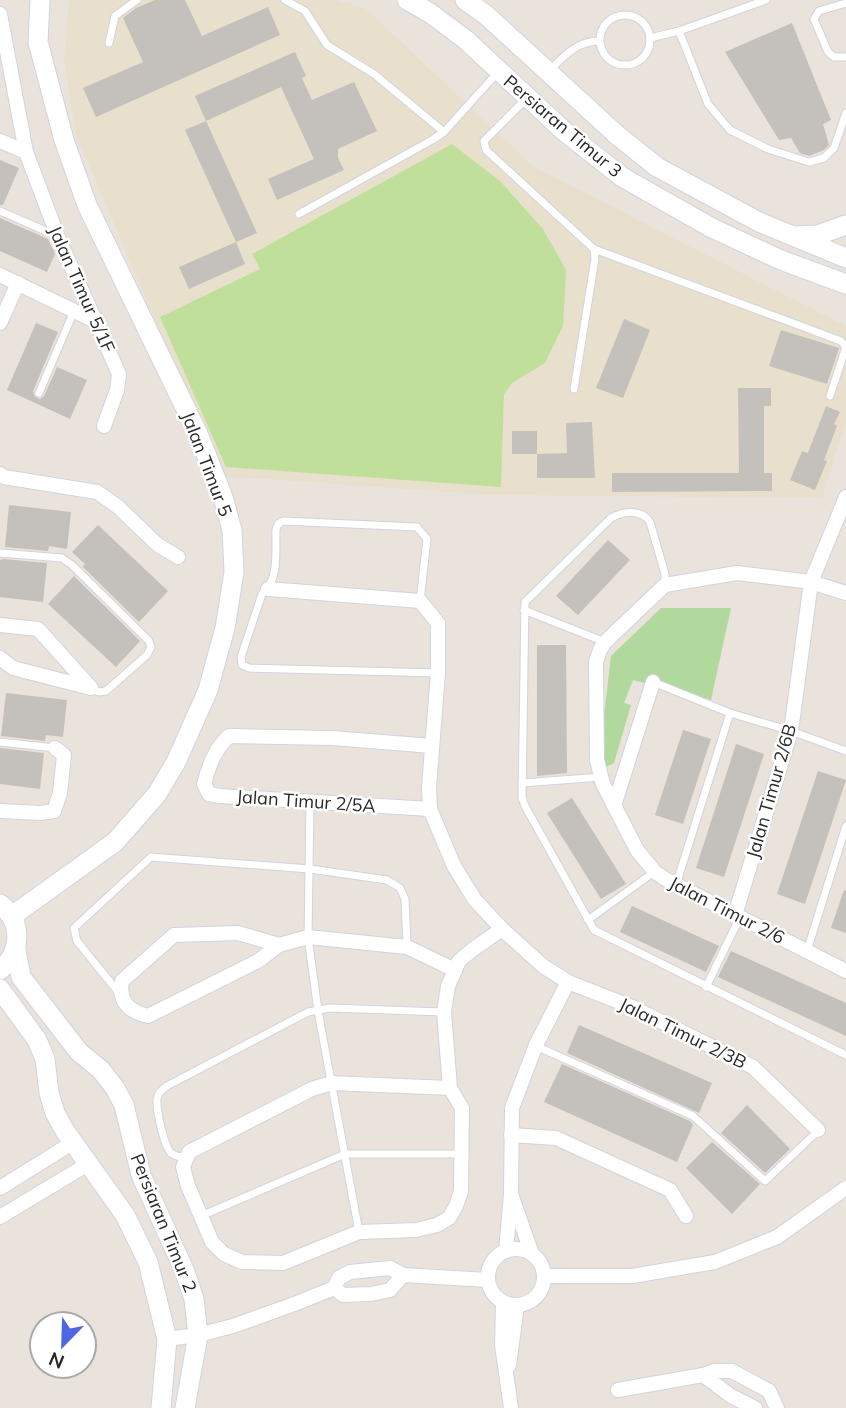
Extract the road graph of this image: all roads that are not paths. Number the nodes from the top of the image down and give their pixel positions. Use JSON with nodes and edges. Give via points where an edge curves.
{"nodes":[{"id":1,"x":40,"y":0,"type":"edge"},
{"id":2,"x":137,"y":0,"type":"edge"},
{"id":3,"x":285,"y":0,"type":"edge"},
{"id":4,"x":407,"y":0,"type":"edge"},
{"id":5,"x":465,"y":0,"type":"edge"},
{"id":6,"x":766,"y":0,"type":"edge"},
{"id":7,"x":846,"y":3,"type":"edge"},
{"id":8,"x":0,"y":14,"type":"edge"},
{"id":9,"x":680,"y":31,"type":"junction"},
{"id":10,"x":650,"y":38,"type":"junction"},
{"id":11,"x":599,"y":41,"type":"junction"},
{"id":12,"x":109,"y":43,"type":"dead end"},
{"id":13,"x":846,"y":57,"type":"edge"},
{"id":14,"x":498,"y":71,"type":"junction"},
{"id":15,"x":548,"y":71,"type":"junction"},
{"id":16,"x":7,"y":75,"type":"edge"},
{"id":17,"x":528,"y":97,"type":"junction"},
{"id":18,"x":846,"y":113,"type":"edge"},
{"id":19,"x":444,"y":132,"type":"junction"},
{"id":20,"x":0,"y":141,"type":"edge"},
{"id":21,"x":26,"y":152,"type":"junction"},
{"id":22,"x":0,"y":211,"type":"edge"},
{"id":23,"x":299,"y":214,"type":"dead end"},
{"id":24,"x":846,"y":225,"type":"edge"},
{"id":25,"x":792,"y":236,"type":"junction"},
{"id":26,"x":58,"y":237,"type":"junction"},
{"id":27,"x":594,"y":249,"type":"junction"},
{"id":28,"x":846,"y":257,"type":"edge"},
{"id":29,"x":0,"y":275,"type":"edge"},
{"id":30,"x":18,"y":283,"type":"junction"},
{"id":31,"x":842,"y":283,"type":"edge"},
{"id":32,"x":74,"y":311,"type":"junction"},
{"id":33,"x":97,"y":322,"type":"junction"},
{"id":34,"x":0,"y":323,"type":"edge"},
{"id":35,"x":573,"y":389,"type":"dead end"},
{"id":36,"x":39,"y":393,"type":"dead end"},
{"id":37,"x":830,"y":396,"type":"dead end"},
{"id":38,"x":104,"y":426,"type":"dead end"},
{"id":39,"x":1,"y":479,"type":"edge"},
{"id":40,"x":846,"y":497,"type":"edge"},
{"id":41,"x":0,"y":553,"type":"edge"},
{"id":42,"x":178,"y":557,"type":"dead end"},
{"id":43,"x":811,"y":582,"type":"junction"},
{"id":44,"x":665,"y":584,"type":"junction"},
{"id":45,"x":268,"y":589,"type":"junction"},
{"id":46,"x":846,"y":593,"type":"edge"},
{"id":47,"x":420,"y":601,"type":"junction"},
{"id":48,"x":524,"y":611,"type":"junction"},
{"id":49,"x":0,"y":625,"type":"edge"},
{"id":50,"x":605,"y":642,"type":"junction"},
{"id":51,"x":0,"y":658,"type":"edge"},
{"id":52,"x":438,"y":673,"type":"junction"},
{"id":53,"x":653,"y":682,"type":"joint"},
{"id":54,"x":91,"y":688,"type":"junction"},
{"id":55,"x":730,"y":713,"type":"junction"},
{"id":56,"x":791,"y":731,"type":"junction"},
{"id":57,"x":0,"y":742,"type":"edge"},
{"id":58,"x":432,"y":746,"type":"junction"},
{"id":59,"x":55,"y":748,"type":"joint"},
{"id":60,"x":846,"y":751,"type":"edge"},
{"id":61,"x":601,"y":778,"type":"junction"},
{"id":62,"x":522,"y":783,"type":"junction"},
{"id":63,"x":310,"y":803,"type":"junction"},
{"id":64,"x":614,"y":806,"type":"junction"},
{"id":65,"x":430,"y":809,"type":"junction"},
{"id":66,"x":0,"y":811,"type":"edge"},
{"id":67,"x":846,"y":826,"type":"edge"},
{"id":68,"x":310,"y":869,"type":"junction"},
{"id":69,"x":655,"y":872,"type":"junction"},
{"id":70,"x":676,"y":885,"type":"junction"},
{"id":71,"x":6,"y":910,"type":"edge"},
{"id":72,"x":738,"y":916,"type":"junction"},
{"id":73,"x":588,"y":920,"type":"junction"},
{"id":74,"x":502,"y":929,"type":"junction"},
{"id":75,"x":308,"y":937,"type":"junction"},
{"id":76,"x":279,"y":945,"type":"junction"},
{"id":77,"x":407,"y":947,"type":"junction"},
{"id":78,"x":16,"y":950,"type":"junction"},
{"id":79,"x":807,"y":951,"type":"junction"},
{"id":80,"x":0,"y":970,"type":"edge"},
{"id":81,"x":455,"y":971,"type":"junction"},
{"id":82,"x":846,"y":971,"type":"edge"},
{"id":83,"x":568,"y":982,"type":"junction"},
{"id":84,"x":706,"y":987,"type":"junction"},
{"id":85,"x":0,"y":989,"type":"edge"},
{"id":86,"x":119,"y":993,"type":"junction"},
{"id":87,"x":318,"y":1011,"type":"junction"},
{"id":88,"x":444,"y":1012,"type":"junction"},
{"id":89,"x":536,"y":1045,"type":"junction"},
{"id":90,"x":846,"y":1055,"type":"edge"},
{"id":91,"x":331,"y":1083,"type":"junction"},
{"id":92,"x":450,"y":1088,"type":"junction"},
{"id":93,"x":818,"y":1130,"type":"joint"},
{"id":94,"x":511,"y":1135,"type":"junction"},
{"id":95,"x":72,"y":1143,"type":"junction"},
{"id":96,"x":345,"y":1154,"type":"junction"},
{"id":97,"x":461,"y":1154,"type":"junction"},
{"id":98,"x":188,"y":1155,"type":"junction"},
{"id":99,"x":88,"y":1164,"type":"junction"},
{"id":100,"x":0,"y":1188,"type":"edge"},
{"id":101,"x":846,"y":1188,"type":"edge"},
{"id":102,"x":512,"y":1194,"type":"junction"},
{"id":103,"x":201,"y":1216,"type":"junction"},
{"id":104,"x":685,"y":1216,"type":"dead end"},
{"id":105,"x":0,"y":1217,"type":"edge"},
{"id":106,"x":359,"y":1232,"type":"junction"},
{"id":107,"x":506,"y":1251,"type":"junction"},
{"id":108,"x":532,"y":1254,"type":"junction"},
{"id":109,"x":403,"y":1275,"type":"junction"},
{"id":110,"x":544,"y":1276,"type":"junction"},
{"id":111,"x":488,"y":1280,"type":"junction"},
{"id":112,"x":334,"y":1288,"type":"junction"},
{"id":113,"x":510,"y":1304,"type":"junction"},
{"id":114,"x":198,"y":1335,"type":"junction"},
{"id":115,"x":167,"y":1339,"type":"junction"},
{"id":116,"x":703,"y":1375,"type":"junction"},
{"id":117,"x":618,"y":1390,"type":"dead end"},
{"id":118,"x":161,"y":1408,"type":"edge"},
{"id":119,"x":185,"y":1408,"type":"edge"},
{"id":120,"x":511,"y":1408,"type":"edge"},
{"id":121,"x":755,"y":1408,"type":"edge"},
{"id":122,"x":777,"y":1408,"type":"edge"}],
"edges":[{"from":1,"to":71,"type":"street","name":"Jalan Timur 5","via":[[37,42],[64,140],[88,205],[218,484],[232,530],[234,572],[208,690],[157,794],[115,842]]},
{"from":2,"to":12,"type":"lane","via":[[115,16]]},
{"from":3,"to":19,"type":"lane","via":[[305,11],[327,45],[374,74]]},
{"from":4,"to":14,"type":"street","name":"Persiaran Timur 3","via":[[466,40]]},
{"from":5,"to":15,"type":"street","name":"Persiaran Timur 3"},
{"from":6,"to":9,"type":"lane"},
{"from":7,"to":13,"type":"lane","via":[[819,11],[814,19],[828,52]]},
{"from":8,"to":16,"type":"street","name":"Jalan Timur 5/1F"},
{"from":9,"to":10,"type":"lane"},
{"from":9,"to":18,"type":"lane","via":[[708,104],[730,130],[768,149],[809,162],[824,158],[834,148]]},
{"from":10,"to":11,"type":"lane","via":[[643,23],[628,15],[611,19]]},
{"from":10,"to":11,"type":"lane","via":[[644,57],[626,66],[607,59]]},
{"from":11,"to":15,"type":"lane","via":[[571,50]]},
{"from":14,"to":17,"type":"street","name":"Persiaran Timur 3"},
{"from":14,"to":19,"type":"lane"},
{"from":15,"to":25,"type":"street","name":"Persiaran Timur 3","via":[[657,167]]},
{"from":16,"to":21,"type":"street","name":"Jalan Timur 5/1F"},
{"from":17,"to":27,"type":"lane","via":[[484,141],[486,150]]},
{"from":17,"to":31,"type":"street","name":"Persiaran Timur 3","via":[[622,177],[712,228]]},
{"from":19,"to":23,"type":"lane"},
{"from":20,"to":21,"type":"street"},
{"from":21,"to":26,"type":"street","name":"Jalan Timur 5/1F"},
{"from":22,"to":26,"type":"lane"},
{"from":24,"to":25,"type":"street","via":[[818,235]]},
{"from":25,"to":28,"type":"street","name":"Persiaran Timur 3"},
{"from":26,"to":33,"type":"street","name":"Jalan Timur 5/1F"},
{"from":27,"to":35,"type":"lane"},
{"from":27,"to":37,"type":"lane","via":[[841,341],[846,347]]},
{"from":28,"to":31,"type":"street"},
{"from":29,"to":30,"type":"street"},
{"from":30,"to":32,"type":"street"},
{"from":30,"to":34,"type":"street"},
{"from":32,"to":33,"type":"street"},
{"from":32,"to":36,"type":"lane"},
{"from":33,"to":38,"type":"street","name":"Jalan Timur 5/1F","via":[[119,373]]},
{"from":39,"to":42,"type":"street","via":[[97,492]]},
{"from":40,"to":43,"type":"street","name":"Jalan Timur 2/6B"},
{"from":41,"to":54,"type":"lane","via":[[62,558],[149,641],[147,655],[106,691]]},
{"from":43,"to":44,"type":"street","via":[[737,573]]},
{"from":43,"to":46,"type":"street"},
{"from":43,"to":56,"type":"street","name":"Jalan Timur 2/6B"},
{"from":44,"to":48,"type":"lane","via":[[650,522],[640,513],[622,513],[611,518],[530,596]]},
{"from":44,"to":50,"type":"street"},
{"from":45,"to":47,"type":"street"},
{"from":45,"to":47,"type":"lane","via":[[274,575],[276,530],[282,522],[416,527],[427,539]]},
{"from":45,"to":52,"type":"lane","via":[[262,594],[242,665]]},
{"from":47,"to":52,"type":"street","via":[[438,623]]},
{"from":48,"to":50,"type":"lane"},
{"from":48,"to":62,"type":"lane"},
{"from":49,"to":54,"type":"street","via":[[38,629]]},
{"from":50,"to":61,"type":"street","name":"Jalan Timur 2/6","via":[[596,662]]},
{"from":51,"to":54,"type":"street","via":[[13,668]]},
{"from":52,"to":58,"type":"street"},
{"from":53,"to":55,"type":"lane"},
{"from":53,"to":64,"type":"street"},
{"from":55,"to":56,"type":"lane"},
{"from":55,"to":70,"type":"lane"},
{"from":56,"to":60,"type":"lane"},
{"from":56,"to":72,"type":"street","name":"Jalan Timur 2/6B"},
{"from":57,"to":59,"type":"lane"},
{"from":58,"to":63,"type":"street","name":"Jalan Timur 2/5A","via":[[229,736],[219,745],[204,784],[209,794]]},
{"from":58,"to":65,"type":"street"},
{"from":59,"to":66,"type":"street","via":[[64,755],[54,811]]},
{"from":61,"to":62,"type":"lane"},
{"from":61,"to":64,"type":"street","name":"Jalan Timur 2/6"},
{"from":62,"to":73,"type":"lane","via":[[525,806]]},
{"from":63,"to":65,"type":"street","name":"Jalan Timur 2/5A"},
{"from":63,"to":68,"type":"lane"},
{"from":64,"to":69,"type":"street","name":"Jalan Timur 2/6","via":[[637,850]]},
{"from":65,"to":74,"type":"street","name":"Jalan Timur 2/3B","via":[[454,866],[475,900]]},
{"from":67,"to":79,"type":"lane"},
{"from":68,"to":75,"type":"lane"},
{"from":68,"to":77,"type":"lane","via":[[387,880],[400,888],[405,899]]},
{"from":68,"to":86,"type":"lane","via":[[151,857],[74,928],[77,941]]},
{"from":69,"to":70,"type":"street","name":"Jalan Timur 2/6"},
{"from":69,"to":73,"type":"lane"},
{"from":70,"to":72,"type":"street","name":"Jalan Timur 2/6"},
{"from":71,"to":78,"type":"street","name":"Persiaran Timur 2","via":[[16,927]]},
{"from":72,"to":79,"type":"street","name":"Jalan Timur 2/6"},
{"from":72,"to":84,"type":"lane"},
{"from":73,"to":84,"type":"lane","via":[[600,935]]},
{"from":74,"to":81,"type":"street","via":[[459,961]]},
{"from":74,"to":83,"type":"street","name":"Jalan Timur 2/3B"},
{"from":75,"to":76,"type":"street"},
{"from":75,"to":77,"type":"street"},
{"from":75,"to":87,"type":"lane"},
{"from":76,"to":86,"type":"street","via":[[258,961],[148,1016],[127,1007]]},
{"from":76,"to":86,"type":"street","via":[[238,933],[174,935],[121,981]]},
{"from":77,"to":81,"type":"street"},
{"from":78,"to":80,"type":"street"},
{"from":78,"to":114,"type":"street","name":"Persiaran Timur 2","via":[[21,977],[79,1052],[101,1070],[124,1105],[141,1175],[194,1299]]},
{"from":79,"to":82,"type":"street","name":"Jalan Timur 2/6"},
{"from":81,"to":88,"type":"street"},
{"from":83,"to":89,"type":"street"},
{"from":83,"to":93,"type":"street","name":"Jalan Timur 2/3B","via":[[632,1007],[753,1067]]},
{"from":84,"to":90,"type":"lane"},
{"from":85,"to":95,"type":"street","name":"Persiaran Timur 2","via":[[37,1040],[55,1113]]},
{"from":87,"to":88,"type":"lane"},
{"from":87,"to":91,"type":"lane"},
{"from":87,"to":98,"type":"lane","via":[[159,1092],[168,1150],[175,1156]]},
{"from":88,"to":92,"type":"street"},
{"from":89,"to":93,"type":"lane","via":[[693,1116],[765,1181]]},
{"from":89,"to":94,"type":"street","via":[[512,1108]]},
{"from":91,"to":92,"type":"street"},
{"from":91,"to":96,"type":"lane"},
{"from":91,"to":98,"type":"street"},
{"from":92,"to":97,"type":"street","via":[[462,1108]]},
{"from":94,"to":102,"type":"street"},
{"from":94,"to":104,"type":"street","via":[[556,1138],[670,1190]]},
{"from":95,"to":99,"type":"street","name":"Persiaran Timur 2"},
{"from":95,"to":100,"type":"street"},
{"from":96,"to":97,"type":"lane"},
{"from":96,"to":103,"type":"lane"},
{"from":96,"to":106,"type":"lane"},
{"from":97,"to":106,"type":"street","via":[[461,1191],[449,1218],[416,1230]]},
{"from":98,"to":103,"type":"street","via":[[183,1167]]},
{"from":99,"to":105,"type":"street"},
{"from":99,"to":115,"type":"street","name":"Persiaran Timur 2","via":[[125,1215],[148,1262]]},
{"from":101,"to":110,"type":"street","via":[[777,1237],[715,1262],[632,1276]]},
{"from":102,"to":107,"type":"street"},
{"from":102,"to":108,"type":"street"},
{"from":103,"to":106,"type":"street","via":[[212,1242],[242,1262],[283,1263]]},
{"from":107,"to":108,"type":"street"},
{"from":107,"to":111,"type":"street","via":[[492,1262]]},
{"from":108,"to":110,"type":"street"},
{"from":109,"to":111,"type":"street"},
{"from":109,"to":112,"type":"street","via":[[390,1268],[350,1272]]},
{"from":109,"to":112,"type":"street","via":[[390,1290],[371,1294],[343,1295]]},
{"from":110,"to":113,"type":"street","via":[[540,1293],[526,1304]]},
{"from":111,"to":113,"type":"street","via":[[496,1297]]},
{"from":112,"to":114,"type":"street"},
{"from":113,"to":120,"type":"street","via":[[502,1345]]},
{"from":114,"to":115,"type":"street"},
{"from":114,"to":119,"type":"street","name":"Persiaran Timur 2"},
{"from":115,"to":118,"type":"street","name":"Persiaran Timur 2"},
{"from":116,"to":117,"type":"street"},
{"from":116,"to":121,"type":"street"},
{"from":116,"to":122,"type":"street","via":[[732,1371],[769,1391]]}]}
